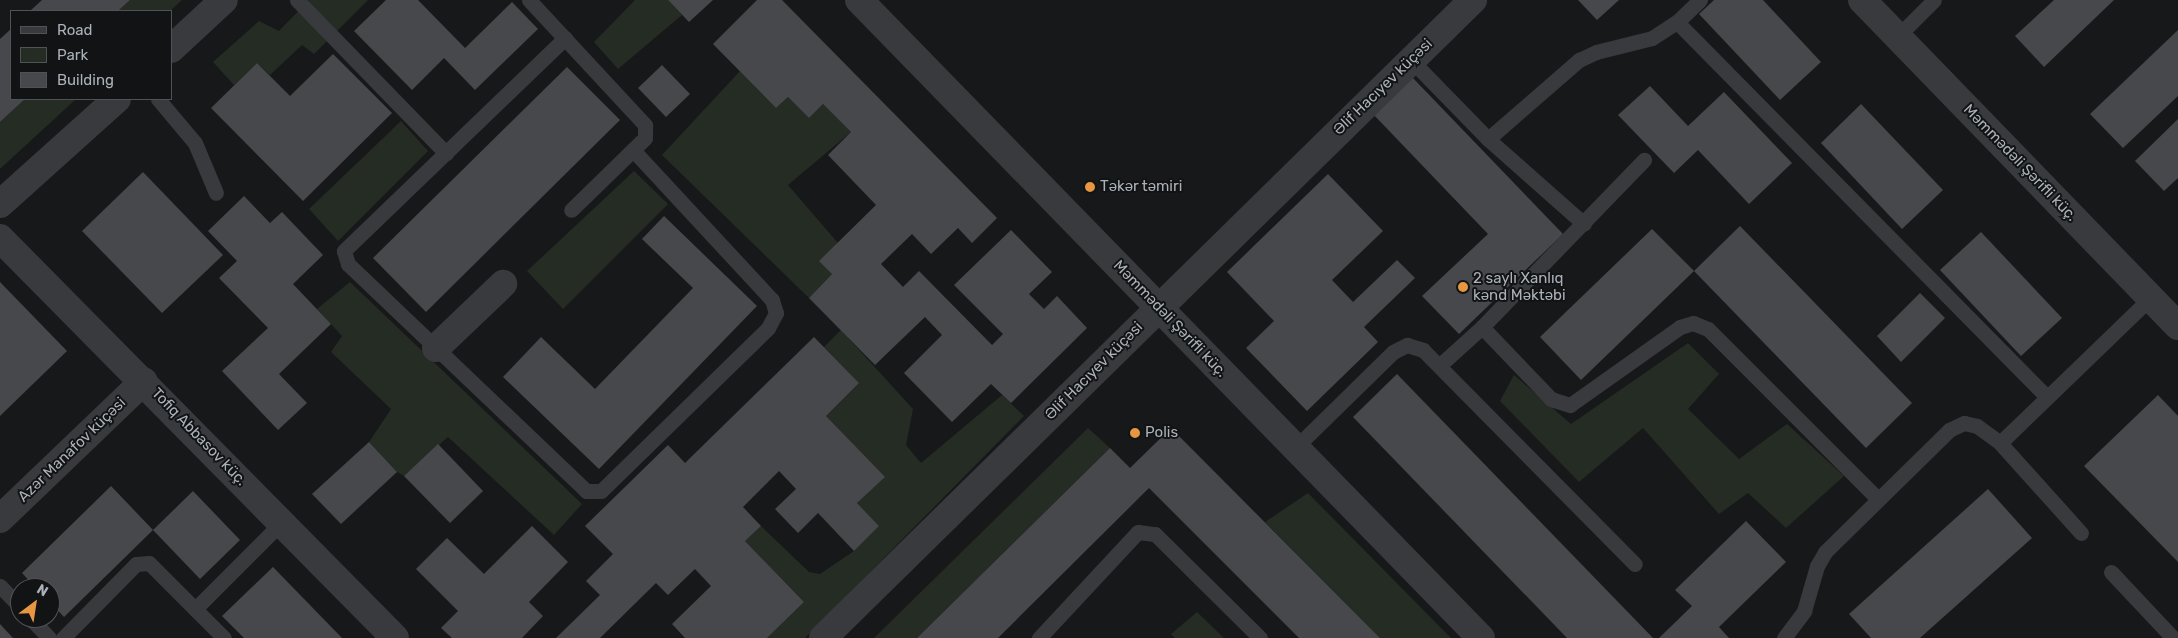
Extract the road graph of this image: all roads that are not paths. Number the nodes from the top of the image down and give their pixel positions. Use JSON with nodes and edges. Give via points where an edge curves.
{"nodes":[{"id":1,"x":224,"y":0,"type":"edge"},
{"id":2,"x":297,"y":0,"type":"edge"},
{"id":3,"x":529,"y":0,"type":"edge"},
{"id":4,"x":859,"y":0,"type":"edge"},
{"id":5,"x":1473,"y":0,"type":"edge"},
{"id":6,"x":1700,"y":0,"type":"edge"},
{"id":7,"x":1862,"y":0,"type":"edge"},
{"id":8,"x":1934,"y":0,"type":"edge"},
{"id":9,"x":1677,"y":22,"type":"junction"},
{"id":10,"x":1897,"y":37,"type":"junction"},
{"id":11,"x":564,"y":38,"type":"junction"},
{"id":12,"x":172,"y":48,"type":"edge"},
{"id":13,"x":1411,"y":60,"type":"junction"},
{"id":14,"x":116,"y":100,"type":"edge"},
{"id":15,"x":159,"y":100,"type":"edge"},
{"id":16,"x":1488,"y":139,"type":"junction"},
{"id":17,"x":634,"y":150,"type":"junction"},
{"id":18,"x":446,"y":152,"type":"junction"},
{"id":19,"x":1644,"y":160,"type":"dead end"},
{"id":20,"x":216,"y":192,"type":"dead end"},
{"id":21,"x":0,"y":204,"type":"edge"},
{"id":22,"x":571,"y":210,"type":"dead end"},
{"id":23,"x":1584,"y":224,"type":"junction"},
{"id":24,"x":0,"y":238,"type":"edge"},
{"id":25,"x":503,"y":284,"type":"dead end"},
{"id":26,"x":2150,"y":298,"type":"junction"},
{"id":27,"x":1158,"y":308,"type":"junction"},
{"id":28,"x":2178,"y":326,"type":"edge"},
{"id":29,"x":1482,"y":327,"type":"junction"},
{"id":30,"x":436,"y":348,"type":"junction"},
{"id":31,"x":1440,"y":365,"type":"junction"},
{"id":32,"x":144,"y":381,"type":"junction"},
{"id":33,"x":2046,"y":396,"type":"junction"},
{"id":34,"x":2000,"y":443,"type":"junction"},
{"id":35,"x":1295,"y":448,"type":"junction"},
{"id":36,"x":1878,"y":499,"type":"junction"},
{"id":37,"x":0,"y":519,"type":"edge"},
{"id":38,"x":282,"y":522,"type":"junction"},
{"id":39,"x":2081,"y":533,"type":"dead end"},
{"id":40,"x":1635,"y":564,"type":"dead end"},
{"id":41,"x":2111,"y":572,"type":"dead end"},
{"id":42,"x":0,"y":586,"type":"edge"},
{"id":43,"x":10,"y":596,"type":"edge"},
{"id":44,"x":195,"y":609,"type":"junction"},
{"id":45,"x":40,"y":628,"type":"edge"},
{"id":46,"x":49,"y":638,"type":"edge"},
{"id":47,"x":63,"y":638,"type":"edge"},
{"id":48,"x":224,"y":638,"type":"edge"},
{"id":49,"x":395,"y":638,"type":"edge"},
{"id":50,"x":823,"y":638,"type":"edge"},
{"id":51,"x":1039,"y":638,"type":"edge"},
{"id":52,"x":1260,"y":638,"type":"edge"},
{"id":53,"x":1481,"y":638,"type":"edge"},
{"id":54,"x":1784,"y":638,"type":"edge"},
{"id":55,"x":2173,"y":638,"type":"edge"}],
"edges":[{"from":1,"to":12,"type":"street"},
{"from":2,"to":18,"type":"lane"},
{"from":3,"to":11,"type":"lane"},
{"from":4,"to":27,"type":"street","name":"Məmmədəli Şərifli küç."},
{"from":5,"to":13,"type":"street","name":"Əlif Hacıyev küçəsi"},
{"from":6,"to":9,"type":"lane"},
{"from":7,"to":10,"type":"street","name":"Məmmədəli Şərifli küç."},
{"from":8,"to":10,"type":"lane"},
{"from":9,"to":16,"type":"lane","via":[[1643,41],[1596,52],[1580,60]]},
{"from":9,"to":33,"type":"lane"},
{"from":10,"to":26,"type":"street","name":"Məmmədəli Şərifli küç."},
{"from":11,"to":17,"type":"lane","via":[[644,125],[645,138]]},
{"from":11,"to":18,"type":"lane"},
{"from":13,"to":16,"type":"lane"},
{"from":13,"to":27,"type":"street","name":"Əlif Hacıyev küçəsi"},
{"from":14,"to":21,"type":"street"},
{"from":15,"to":20,"type":"lane","via":[[195,143]]},
{"from":16,"to":23,"type":"lane"},
{"from":17,"to":22,"type":"lane"},
{"from":17,"to":30,"type":"lane","via":[[772,300],[776,313],[768,328],[601,491],[586,491]]},
{"from":18,"to":30,"type":"lane","via":[[344,251],[348,264]]},
{"from":19,"to":23,"type":"lane"},
{"from":23,"to":29,"type":"lane"},
{"from":24,"to":32,"type":"street","name":"Tofiq Abbasov küç."},
{"from":25,"to":30,"type":"street"},
{"from":26,"to":28,"type":"street","name":"Məmmədəli Şərifli küç."},
{"from":26,"to":33,"type":"lane"},
{"from":27,"to":35,"type":"street","name":"Məmmədəli Şərifli küç."},
{"from":27,"to":50,"type":"street","name":"Əlif Hacıyev küçəsi"},
{"from":29,"to":31,"type":"lane"},
{"from":29,"to":36,"type":"lane","via":[[1551,399],[1570,405],[1680,327],[1693,323],[1708,329]]},
{"from":31,"to":35,"type":"lane","via":[[1423,350],[1407,346],[1393,352]]},
{"from":31,"to":40,"type":"lane"},
{"from":32,"to":37,"type":"street","name":"Azər Manafov küçəsi"},
{"from":32,"to":38,"type":"street","name":"Tofiq Abbasov küç."},
{"from":33,"to":34,"type":"lane"},
{"from":34,"to":36,"type":"lane","via":[[1977,426],[1964,423],[1949,430]]},
{"from":34,"to":39,"type":"lane"},
{"from":35,"to":53,"type":"street","name":"Məmmədəli Şərifli küç."},
{"from":36,"to":54,"type":"lane","via":[[1825,552],[1817,566],[1804,611]]},
{"from":38,"to":44,"type":"lane"},
{"from":38,"to":49,"type":"street","name":"Tofiq Abbasov küç."},
{"from":41,"to":55,"type":"lane"},
{"from":42,"to":43,"type":"lane"},
{"from":44,"to":47,"type":"lane","via":[[149,563],[136,564]]},
{"from":44,"to":48,"type":"lane"},
{"from":45,"to":46,"type":"lane"},
{"from":51,"to":52,"type":"lane","via":[[1138,532],[1155,534]]}]}
